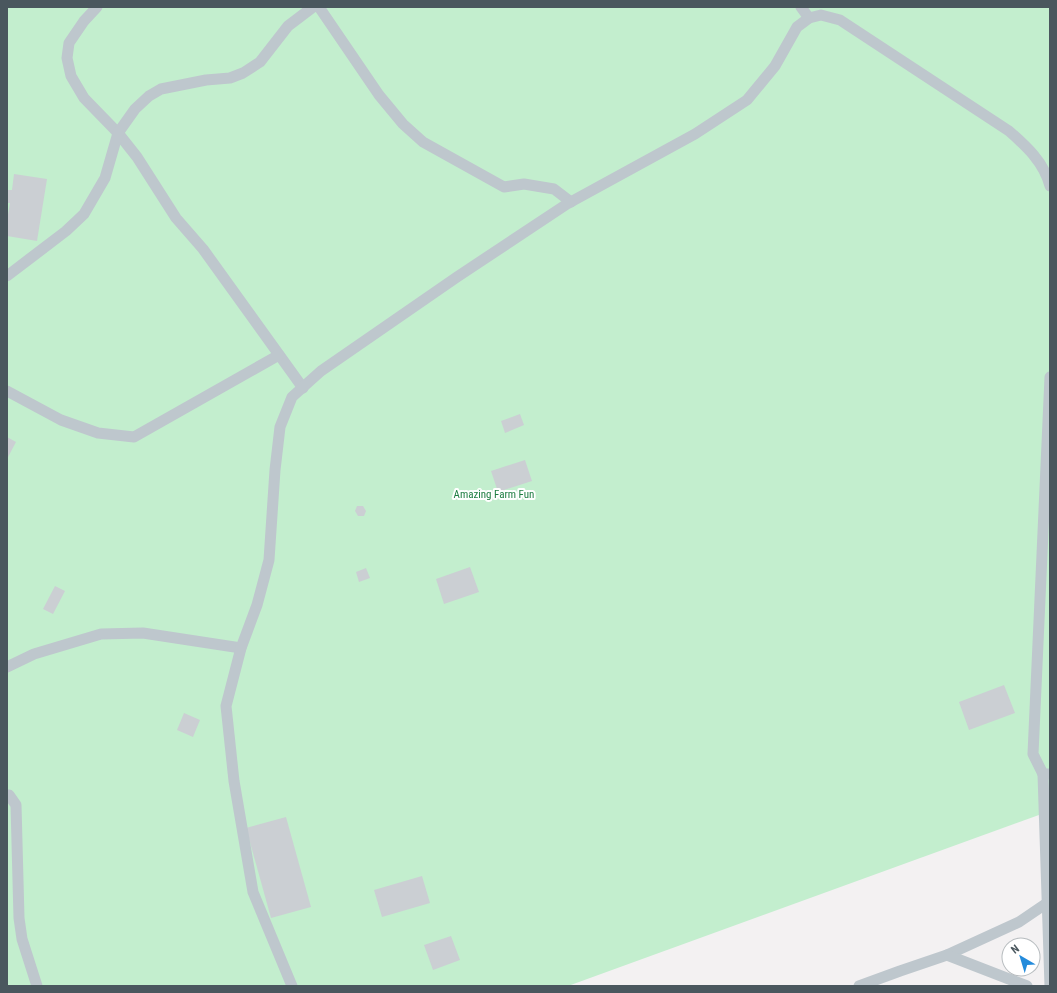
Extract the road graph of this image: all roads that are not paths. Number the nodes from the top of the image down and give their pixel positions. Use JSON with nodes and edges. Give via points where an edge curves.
{"nodes":[{"id":1,"x":97,"y":7,"type":"edge"},
{"id":2,"x":313,"y":7,"type":"edge"},
{"id":3,"x":319,"y":7,"type":"edge"},
{"id":4,"x":802,"y":7,"type":"edge"},
{"id":5,"x":808,"y":18,"type":"junction"},
{"id":6,"x":118,"y":132,"type":"junction"},
{"id":7,"x":1050,"y":186,"type":"edge"},
{"id":8,"x":571,"y":202,"type":"junction"},
{"id":9,"x":7,"y":276,"type":"edge"},
{"id":10,"x":279,"y":355,"type":"junction"},
{"id":11,"x":1050,"y":377,"type":"edge"},
{"id":12,"x":303,"y":388,"type":"junction"},
{"id":13,"x":7,"y":391,"type":"edge"},
{"id":14,"x":241,"y":648,"type":"junction"},
{"id":15,"x":7,"y":667,"type":"edge"},
{"id":16,"x":1047,"y":774,"type":"edge"},
{"id":17,"x":7,"y":795,"type":"edge"},
{"id":18,"x":1047,"y":903,"type":"junction"},
{"id":19,"x":947,"y":955,"type":"junction"},
{"id":20,"x":37,"y":986,"type":"edge"},
{"id":21,"x":292,"y":986,"type":"edge"},
{"id":22,"x":859,"y":986,"type":"edge"},
{"id":23,"x":1027,"y":986,"type":"edge"},
{"id":24,"x":1050,"y":986,"type":"edge"}],
"edges":[{"from":1,"to":6,"type":"lane","via":[[69,43],[67,58],[71,76],[84,98]]},
{"from":2,"to":6,"type":"lane","via":[[288,26],[260,62],[243,73],[230,78],[161,89],[135,109]]},
{"from":3,"to":8,"type":"lane","via":[[379,95],[403,124],[423,142],[504,187],[524,184],[554,189]]},
{"from":4,"to":5,"type":"lane"},
{"from":5,"to":7,"type":"lane","via":[[821,15],[840,20],[1009,131],[1032,152],[1048,177]]},
{"from":5,"to":8,"type":"lane","via":[[797,27],[775,66],[747,100],[695,134]]},
{"from":6,"to":9,"type":"lane","via":[[105,178],[84,214]]},
{"from":6,"to":10,"type":"lane","via":[[176,218],[203,249]]},
{"from":8,"to":12,"type":"lane","via":[[411,308],[321,371]]},
{"from":10,"to":12,"type":"lane"},
{"from":10,"to":13,"type":"lane","via":[[134,437],[98,433],[61,420]]},
{"from":11,"to":16,"type":"lane","via":[[1033,754]]},
{"from":12,"to":14,"type":"lane","via":[[292,397],[280,427],[274,470],[269,560],[257,605]]},
{"from":14,"to":15,"type":"lane","via":[[143,633],[102,634],[34,654]]},
{"from":14,"to":21,"type":"lane","via":[[226,706],[234,780],[253,892]]},
{"from":16,"to":18,"type":"lane"},
{"from":17,"to":20,"type":"lane","via":[[16,805],[19,918],[22,939]]},
{"from":18,"to":19,"type":"lane","via":[[1019,922]]},
{"from":18,"to":24,"type":"lane"},
{"from":19,"to":22,"type":"lane"},
{"from":19,"to":23,"type":"lane"}]}
